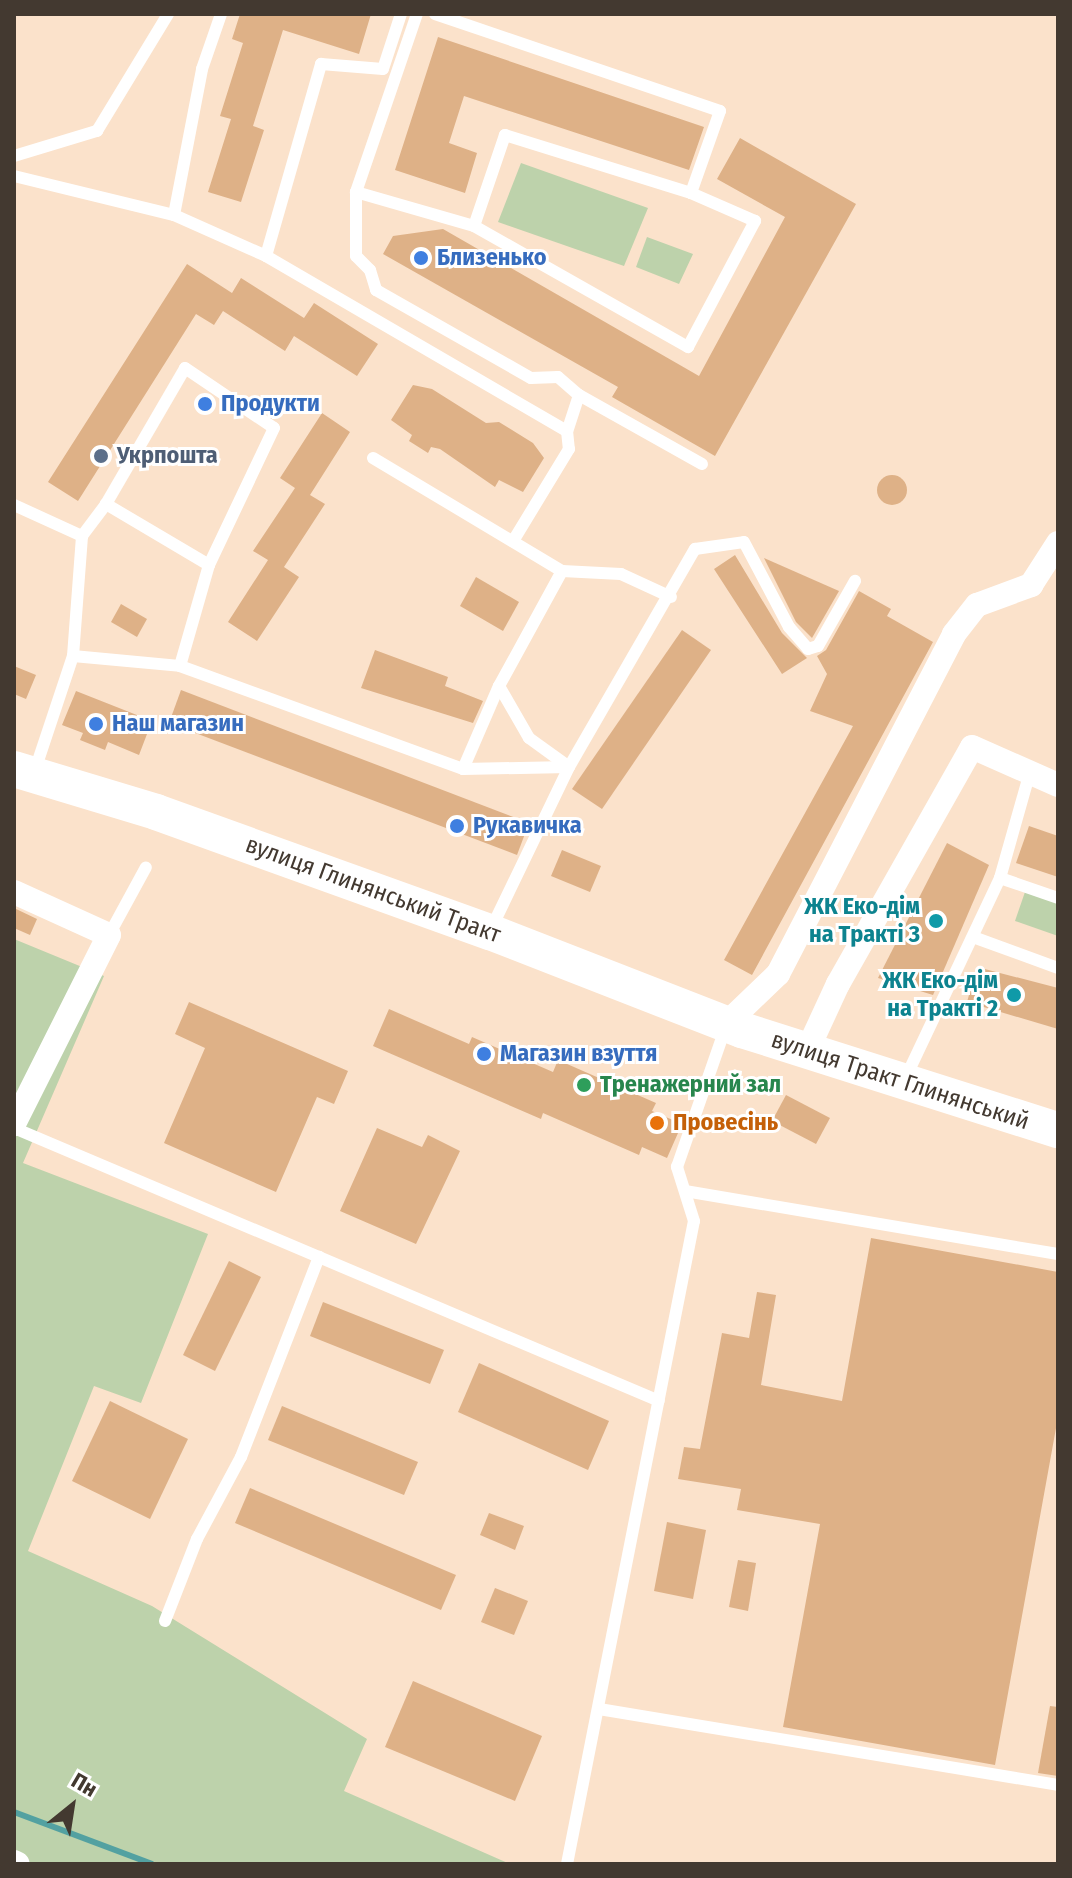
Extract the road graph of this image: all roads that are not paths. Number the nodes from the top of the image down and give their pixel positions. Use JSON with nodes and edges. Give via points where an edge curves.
{"nodes":[{"id":1,"x":168,"y":14,"type":"edge"},
{"id":2,"x":221,"y":14,"type":"edge"},
{"id":3,"x":401,"y":14,"type":"edge"},
{"id":4,"x":417,"y":14,"type":"edge"},
{"id":5,"x":435,"y":14,"type":"edge"},
{"id":6,"x":14,"y":156,"type":"edge"},
{"id":7,"x":14,"y":176,"type":"edge"},
{"id":8,"x":356,"y":192,"type":"junction"},
{"id":9,"x":691,"y":193,"type":"junction"},
{"id":10,"x":174,"y":215,"type":"junction"},
{"id":11,"x":474,"y":226,"type":"junction"},
{"id":12,"x":266,"y":256,"type":"junction"},
{"id":13,"x":579,"y":395,"type":"junction"},
{"id":14,"x":567,"y":431,"type":"junction"},
{"id":15,"x":373,"y":458,"type":"dead end"},
{"id":16,"x":702,"y":464,"type":"dead end"},
{"id":17,"x":106,"y":504,"type":"junction"},
{"id":18,"x":14,"y":505,"type":"edge"},
{"id":19,"x":82,"y":536,"type":"junction"},
{"id":20,"x":513,"y":541,"type":"junction"},
{"id":21,"x":1058,"y":543,"type":"edge"},
{"id":22,"x":209,"y":565,"type":"junction"},
{"id":23,"x":562,"y":571,"type":"junction"},
{"id":24,"x":855,"y":581,"type":"dead end"},
{"id":25,"x":671,"y":597,"type":"junction"},
{"id":26,"x":73,"y":656,"type":"junction"},
{"id":27,"x":180,"y":666,"type":"junction"},
{"id":28,"x":499,"y":686,"type":"junction"},
{"id":29,"x":569,"y":767,"type":"junction"},
{"id":30,"x":463,"y":769,"type":"junction"},
{"id":31,"x":24,"y":772,"type":"edge"},
{"id":32,"x":1030,"y":772,"type":"junction"},
{"id":33,"x":1058,"y":785,"type":"edge"},
{"id":34,"x":146,"y":867,"type":"dead end"},
{"id":35,"x":1000,"y":878,"type":"junction"},
{"id":36,"x":14,"y":892,"type":"edge"},
{"id":37,"x":1058,"y":898,"type":"edge"},
{"id":38,"x":490,"y":932,"type":"junction"},
{"id":39,"x":109,"y":935,"type":"junction"},
{"id":40,"x":973,"y":937,"type":"junction"},
{"id":41,"x":1058,"y":968,"type":"edge"},
{"id":42,"x":734,"y":1027,"type":"junction"},
{"id":43,"x":807,"y":1051,"type":"junction"},
{"id":44,"x":904,"y":1082,"type":"junction"},
{"id":45,"x":14,"y":1126,"type":"edge"},
{"id":46,"x":1058,"y":1130,"type":"edge"},
{"id":47,"x":685,"y":1191,"type":"junction"},
{"id":48,"x":1058,"y":1254,"type":"edge"},
{"id":49,"x":319,"y":1257,"type":"junction"},
{"id":50,"x":659,"y":1401,"type":"junction"},
{"id":51,"x":165,"y":1621,"type":"dead end"},
{"id":52,"x":599,"y":1709,"type":"junction"},
{"id":53,"x":1058,"y":1785,"type":"edge"},
{"id":54,"x":567,"y":1864,"type":"edge"}],
"edges":[{"from":1,"to":6,"type":"lane","via":[[97,131]]},
{"from":2,"to":10,"type":"lane","via":[[202,69]]},
{"from":3,"to":12,"type":"lane","via":[[383,69],[321,64]]},
{"from":4,"to":8,"type":"lane"},
{"from":5,"to":9,"type":"lane","via":[[720,111]]},
{"from":7,"to":10,"type":"lane"},
{"from":8,"to":11,"type":"lane"},
{"from":8,"to":13,"type":"lane","via":[[356,256],[370,270],[376,290],[531,378],[558,377]]},
{"from":9,"to":11,"type":"lane","via":[[505,135]]},
{"from":9,"to":11,"type":"lane","via":[[755,221],[688,347]]},
{"from":10,"to":12,"type":"lane"},
{"from":12,"to":14,"type":"lane"},
{"from":13,"to":14,"type":"lane"},
{"from":13,"to":16,"type":"lane"},
{"from":14,"to":20,"type":"lane","via":[[569,449]]},
{"from":15,"to":20,"type":"lane"},
{"from":17,"to":19,"type":"lane"},
{"from":17,"to":22,"type":"lane"},
{"from":17,"to":22,"type":"lane","via":[[185,368],[274,428]]},
{"from":18,"to":19,"type":"lane"},
{"from":19,"to":26,"type":"lane"},
{"from":20,"to":23,"type":"lane"},
{"from":21,"to":42,"type":"street","via":[[1031,585],[977,605],[954,634],[778,974]]},
{"from":22,"to":27,"type":"lane"},
{"from":23,"to":25,"type":"lane","via":[[621,574]]},
{"from":23,"to":28,"type":"lane"},
{"from":24,"to":25,"type":"lane","via":[[814,649],[803,646],[789,627],[744,542],[695,549]]},
{"from":25,"to":29,"type":"lane"},
{"from":26,"to":27,"type":"lane"},
{"from":26,"to":31,"type":"lane"},
{"from":27,"to":30,"type":"lane"},
{"from":28,"to":29,"type":"lane","via":[[529,738]]},
{"from":28,"to":30,"type":"lane"},
{"from":29,"to":30,"type":"lane"},
{"from":29,"to":38,"type":"lane"},
{"from":31,"to":38,"type":"main road","name":"вулиця Глинянський Тракт","via":[[156,812]]},
{"from":32,"to":33,"type":"street"},
{"from":32,"to":35,"type":"lane"},
{"from":32,"to":43,"type":"street","via":[[972,747],[838,984]]},
{"from":34,"to":39,"type":"lane"},
{"from":35,"to":37,"type":"lane"},
{"from":35,"to":40,"type":"lane"},
{"from":36,"to":39,"type":"street"},
{"from":38,"to":42,"type":"main road","name":"вулиця Глинянський Тракт"},
{"from":39,"to":45,"type":"street"},
{"from":40,"to":41,"type":"lane"},
{"from":40,"to":44,"type":"lane"},
{"from":42,"to":43,"type":"main road","name":"вулиця Тракт Глинянський"},
{"from":42,"to":47,"type":"lane","via":[[677,1167]]},
{"from":43,"to":44,"type":"main road","name":"вулиця Тракт Глинянський"},
{"from":44,"to":46,"type":"main road","name":"вулиця Тракт Глинянський"},
{"from":45,"to":49,"type":"lane"},
{"from":47,"to":48,"type":"lane"},
{"from":47,"to":50,"type":"lane","via":[[694,1221]]},
{"from":49,"to":50,"type":"lane"},
{"from":49,"to":51,"type":"lane","via":[[241,1457],[197,1539]]},
{"from":50,"to":52,"type":"lane"},
{"from":52,"to":53,"type":"lane"},
{"from":52,"to":54,"type":"lane"}]}
